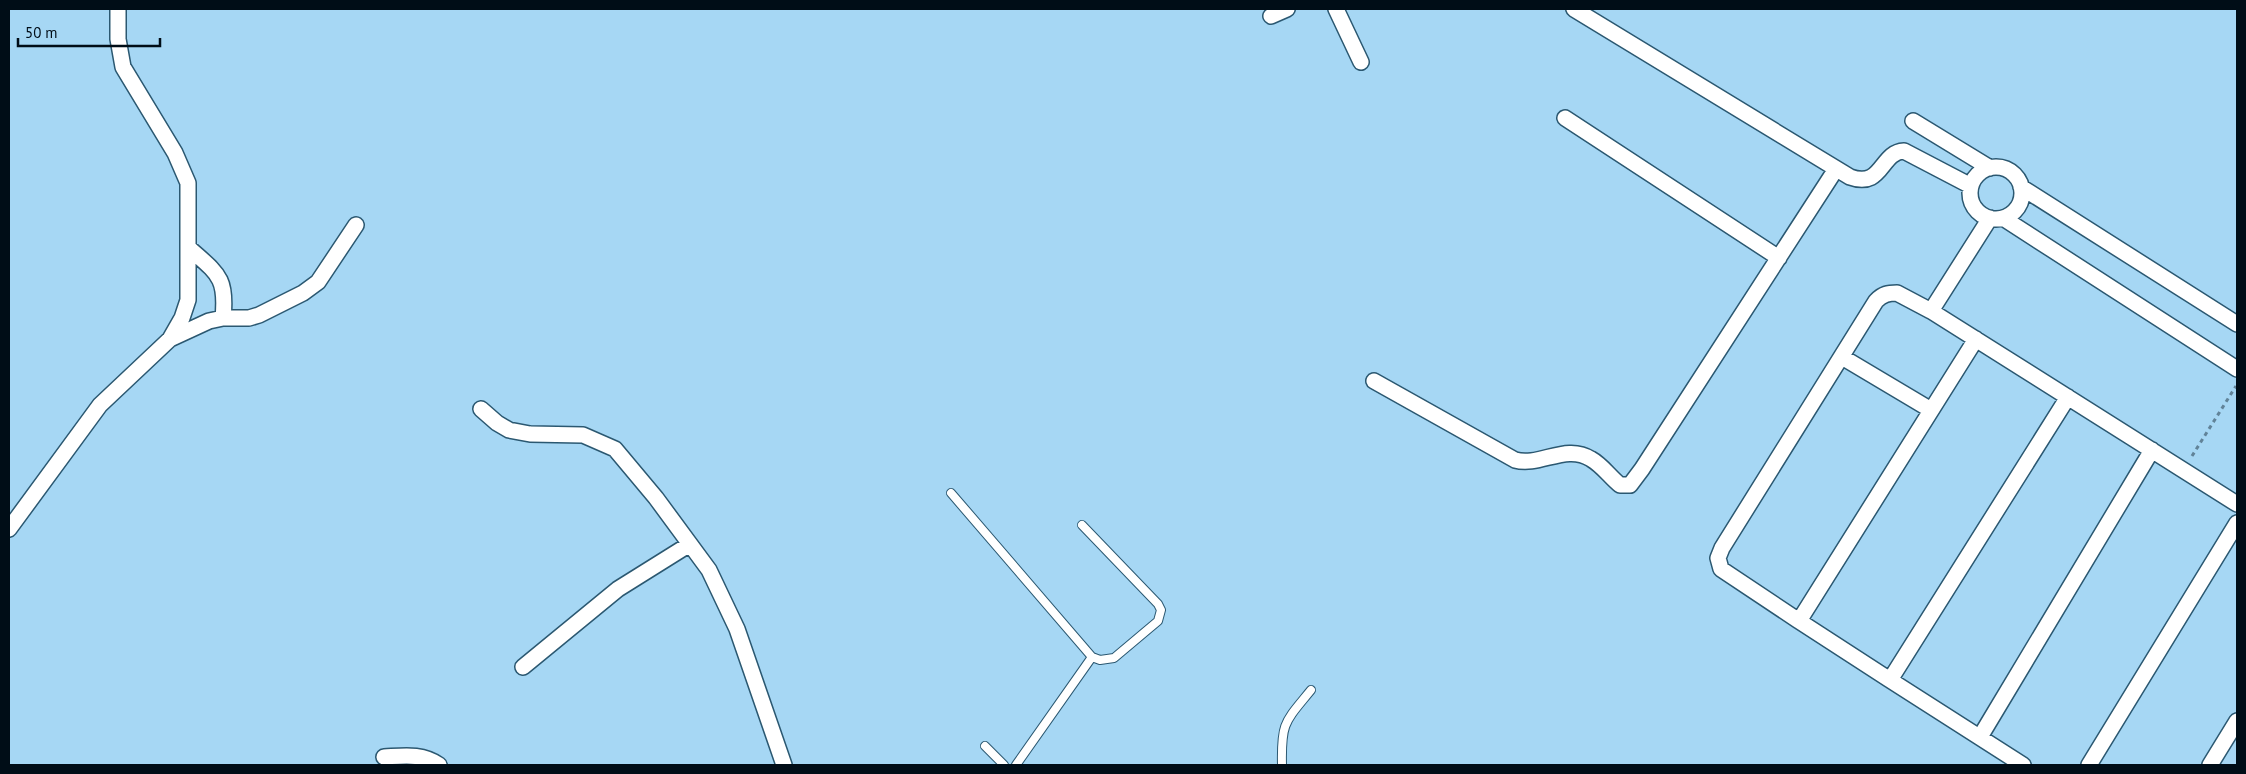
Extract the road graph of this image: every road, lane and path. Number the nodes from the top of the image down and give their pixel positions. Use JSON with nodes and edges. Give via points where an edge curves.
{"nodes":[{"id":1,"x":118,"y":9,"type":"edge"},
{"id":2,"x":1287,"y":9,"type":"edge"},
{"id":3,"x":1336,"y":9,"type":"edge"},
{"id":4,"x":1574,"y":9,"type":"edge"},
{"id":5,"x":1271,"y":16,"type":"dead end"},
{"id":6,"x":1361,"y":62,"type":"dead end"},
{"id":7,"x":1565,"y":118,"type":"dead end"},
{"id":8,"x":1913,"y":121,"type":"dead end"},
{"id":9,"x":1990,"y":168,"type":"junction"},
{"id":10,"x":1836,"y":169,"type":"junction"},
{"id":11,"x":1971,"y":186,"type":"junction"},
{"id":12,"x":2021,"y":187,"type":"junction"},
{"id":13,"x":1996,"y":218,"type":"junction"},
{"id":14,"x":356,"y":225,"type":"dead end"},
{"id":15,"x":189,"y":248,"type":"junction"},
{"id":16,"x":1779,"y":258,"type":"junction"},
{"id":17,"x":1932,"y":311,"type":"junction"},
{"id":18,"x":222,"y":318,"type":"junction"},
{"id":19,"x":2237,"y":324,"type":"edge"},
{"id":20,"x":170,"y":339,"type":"junction"},
{"id":21,"x":1976,"y":339,"type":"junction"},
{"id":22,"x":1842,"y":357,"type":"junction"},
{"id":23,"x":2237,"y":369,"type":"edge"},
{"id":24,"x":1374,"y":381,"type":"dead end"},
{"id":25,"x":2237,"y":384,"type":"edge"},
{"id":26,"x":2068,"y":397,"type":"junction"},
{"id":27,"x":481,"y":410,"type":"dead end"},
{"id":28,"x":1931,"y":410,"type":"junction"},
{"id":29,"x":2152,"y":450,"type":"junction"},
{"id":30,"x":2183,"y":470,"type":"junction"},
{"id":31,"x":951,"y":493,"type":"dead end"},
{"id":32,"x":2237,"y":504,"type":"edge"},
{"id":33,"x":2237,"y":523,"type":"edge"},
{"id":34,"x":1082,"y":525,"type":"dead end"},
{"id":35,"x":9,"y":529,"type":"edge"},
{"id":36,"x":690,"y":544,"type":"junction"},
{"id":37,"x":1799,"y":621,"type":"junction"},
{"id":38,"x":1092,"y":658,"type":"junction"},
{"id":39,"x":523,"y":667,"type":"dead end"},
{"id":40,"x":1890,"y":680,"type":"junction"},
{"id":41,"x":1311,"y":690,"type":"dead end"},
{"id":42,"x":2237,"y":721,"type":"edge"},
{"id":43,"x":1980,"y":737,"type":"junction"},
{"id":44,"x":985,"y":746,"type":"dead end"},
{"id":45,"x":384,"y":757,"type":"dead end"},
{"id":46,"x":439,"y":765,"type":"edge"},
{"id":47,"x":784,"y":765,"type":"edge"},
{"id":48,"x":1004,"y":765,"type":"edge"},
{"id":49,"x":1016,"y":765,"type":"edge"},
{"id":50,"x":1282,"y":765,"type":"edge"},
{"id":51,"x":2023,"y":765,"type":"edge"},
{"id":52,"x":2089,"y":765,"type":"edge"},
{"id":53,"x":2210,"y":765,"type":"edge"}],
"edges":[{"from":1,"to":15,"type":"street","via":[[118,39],[123,66],[175,153],[188,183]]},
{"from":2,"to":5,"type":"street"},
{"from":3,"to":6,"type":"street"},
{"from":4,"to":10,"type":"street"},
{"from":7,"to":16,"type":"street"},
{"from":8,"to":9,"type":"street"},
{"from":9,"to":11,"type":"street","via":[[1978,175]]},
{"from":9,"to":12,"type":"street","via":[[2009,171],[2019,180]]},
{"from":10,"to":11,"type":"street","via":[[1860,181],[1869,179],[1895,154],[1904,151]]},
{"from":10,"to":16,"type":"street"},
{"from":11,"to":13,"type":"street","via":[[1974,206],[1980,213]]},
{"from":12,"to":13,"type":"street","via":[[2018,206],[2009,216]]},
{"from":12,"to":19,"type":"street"},
{"from":13,"to":17,"type":"street"},
{"from":13,"to":23,"type":"street"},
{"from":14,"to":18,"type":"street","via":[[318,282],[260,315]]},
{"from":15,"to":18,"type":"street","via":[[215,271],[223,284]]},
{"from":15,"to":20,"type":"street","via":[[188,300]]},
{"from":16,"to":24,"type":"street","via":[[1630,485],[1620,485],[1595,461],[1583,455],[1564,453],[1529,462],[1515,460]]},
{"from":17,"to":21,"type":"street"},
{"from":17,"to":22,"type":"street","via":[[1897,293],[1885,294],[1876,301]]},
{"from":18,"to":20,"type":"street"},
{"from":20,"to":35,"type":"street","via":[[100,405]]},
{"from":21,"to":26,"type":"street"},
{"from":21,"to":28,"type":"street"},
{"from":22,"to":28,"type":"street"},
{"from":22,"to":37,"type":"street","via":[[1718,558],[1725,573]]},
{"from":25,"to":30,"type":"path"},
{"from":26,"to":29,"type":"street"},
{"from":26,"to":40,"type":"street"},
{"from":27,"to":36,"type":"street","via":[[509,430],[530,434],[583,435],[615,449]]},
{"from":28,"to":37,"type":"street"},
{"from":29,"to":30,"type":"street"},
{"from":29,"to":43,"type":"street"},
{"from":30,"to":32,"type":"street"},
{"from":31,"to":38,"type":"lane"},
{"from":33,"to":52,"type":"street"},
{"from":34,"to":38,"type":"lane","via":[[1161,610],[1158,621],[1114,658]]},
{"from":36,"to":39,"type":"street","via":[[618,589]]},
{"from":36,"to":47,"type":"street","via":[[709,570],[737,629]]},
{"from":37,"to":40,"type":"street"},
{"from":38,"to":49,"type":"lane"},
{"from":40,"to":43,"type":"street"},
{"from":41,"to":50,"type":"lane","via":[[1284,727]]},
{"from":42,"to":53,"type":"street"},
{"from":43,"to":51,"type":"street"},
{"from":44,"to":48,"type":"lane"},
{"from":45,"to":46,"type":"street","via":[[416,756]]}]}
